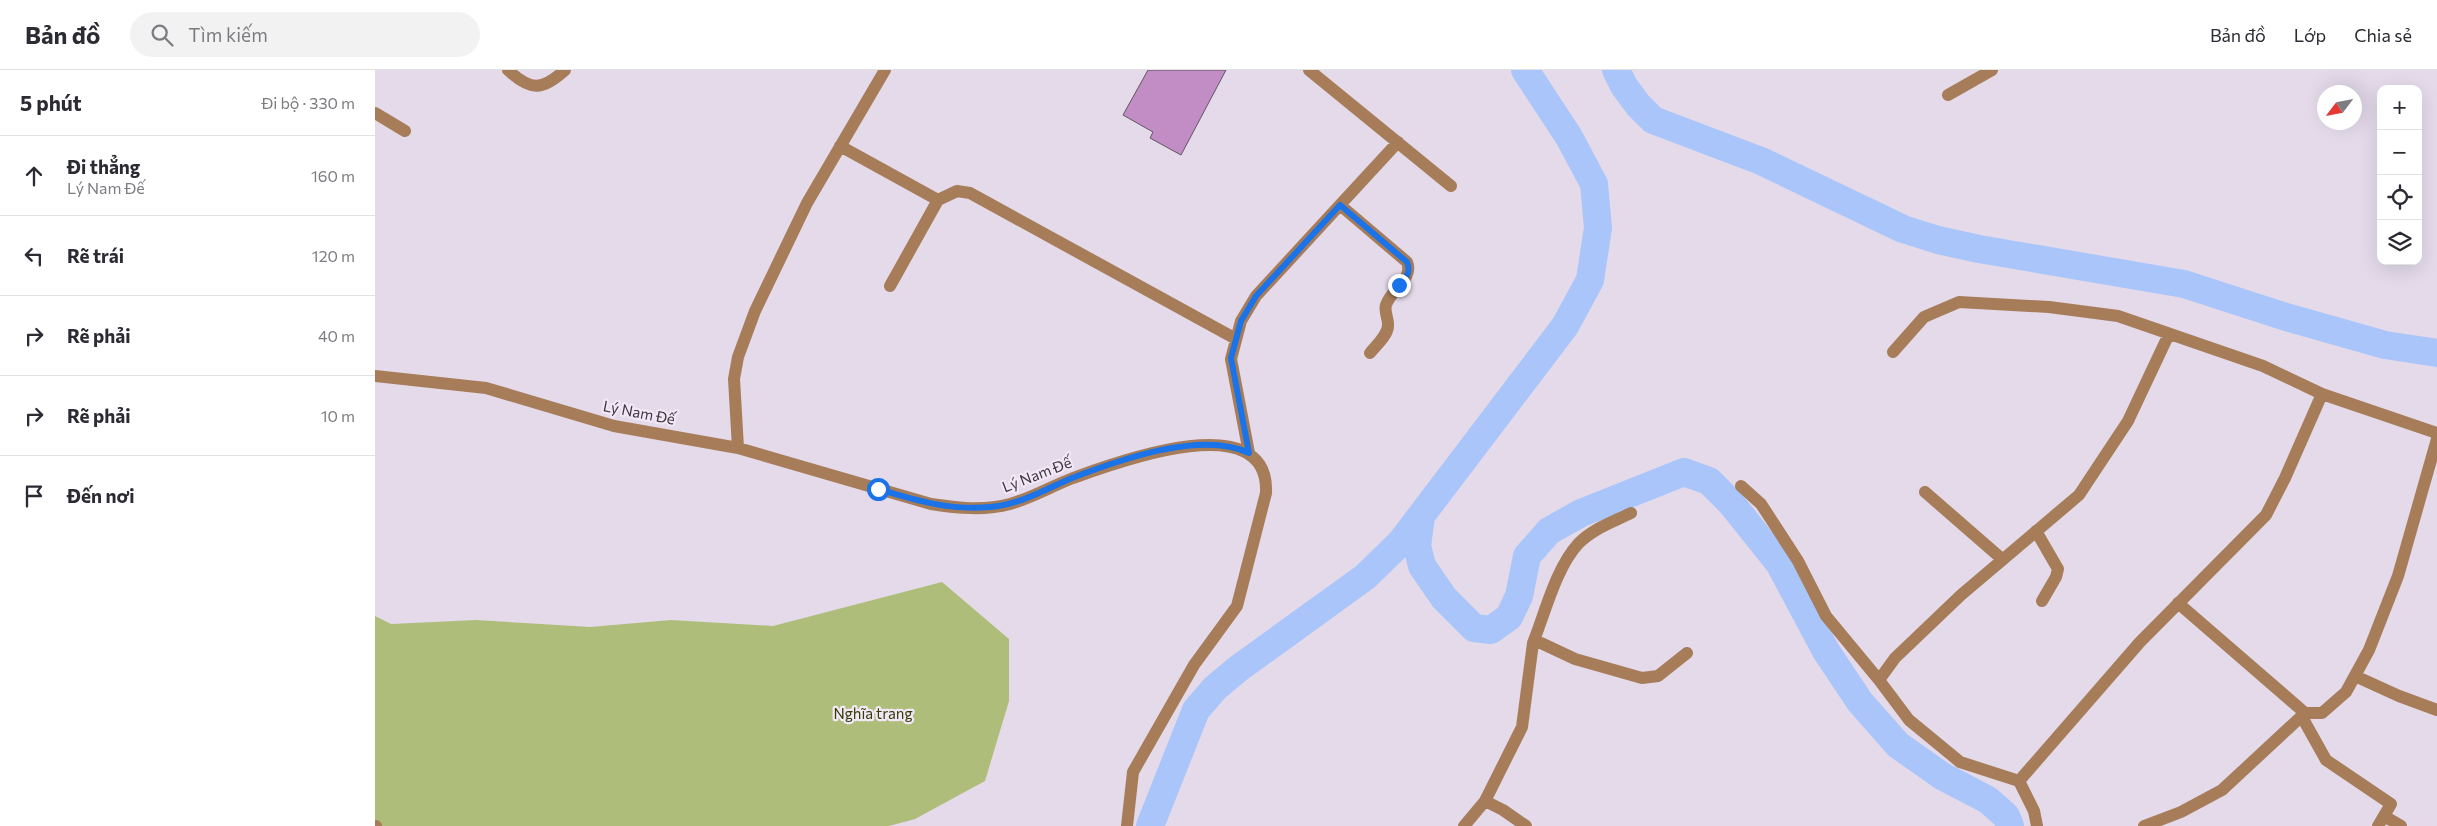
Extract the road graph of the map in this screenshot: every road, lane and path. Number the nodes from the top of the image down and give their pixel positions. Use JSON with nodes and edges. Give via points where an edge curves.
{"nodes":[{"id":1,"x":508,"y":70,"type":"edge"},
{"id":2,"x":565,"y":70,"type":"edge"},
{"id":3,"x":885,"y":70,"type":"edge"},
{"id":4,"x":1309,"y":70,"type":"edge"},
{"id":5,"x":1992,"y":70,"type":"edge"},
{"id":6,"x":1948,"y":95,"type":"dead end"},
{"id":7,"x":375,"y":113,"type":"edge"},
{"id":8,"x":405,"y":131,"type":"dead end"},
{"id":9,"x":1398,"y":142,"type":"junction"},
{"id":10,"x":840,"y":146,"type":"junction"},
{"id":11,"x":1451,"y":186,"type":"dead end"},
{"id":12,"x":937,"y":200,"type":"junction"},
{"id":13,"x":1340,"y":205,"type":"junction"},
{"id":14,"x":890,"y":286,"type":"dead end"},
{"id":15,"x":2169,"y":334,"type":"junction"},
{"id":16,"x":1236,"y":339,"type":"junction"},
{"id":17,"x":1893,"y":352,"type":"dead end"},
{"id":18,"x":1370,"y":353,"type":"dead end"},
{"id":19,"x":375,"y":376,"type":"edge"},
{"id":20,"x":2321,"y":394,"type":"junction"},
{"id":21,"x":2437,"y":433,"type":"edge"},
{"id":22,"x":2437,"y":439,"type":"edge"},
{"id":23,"x":738,"y":448,"type":"junction"},
{"id":24,"x":1249,"y":453,"type":"junction"},
{"id":25,"x":1741,"y":486,"type":"dead end"},
{"id":26,"x":1925,"y":492,"type":"dead end"},
{"id":27,"x":1631,"y":513,"type":"dead end"},
{"id":28,"x":2035,"y":531,"type":"junction"},
{"id":29,"x":2002,"y":559,"type":"junction"},
{"id":30,"x":2042,"y":601,"type":"dead end"},
{"id":31,"x":2178,"y":603,"type":"junction"},
{"id":32,"x":1533,"y":643,"type":"junction"},
{"id":33,"x":1687,"y":653,"type":"dead end"},
{"id":34,"x":2355,"y":676,"type":"junction"},
{"id":35,"x":1879,"y":680,"type":"junction"},
{"id":36,"x":2437,"y":710,"type":"edge"},
{"id":37,"x":2303,"y":715,"type":"junction"},
{"id":38,"x":2019,"y":781,"type":"junction"},
{"id":39,"x":1485,"y":801,"type":"junction"},
{"id":40,"x":2381,"y":821,"type":"edge"},
{"id":41,"x":1127,"y":826,"type":"edge"},
{"id":42,"x":1464,"y":826,"type":"edge"},
{"id":43,"x":1526,"y":826,"type":"edge"},
{"id":44,"x":2037,"y":826,"type":"edge"},
{"id":45,"x":2144,"y":826,"type":"edge"},
{"id":46,"x":2401,"y":826,"type":"edge"}],
"edges":[{"from":1,"to":2,"type":"street","via":[[527,85],[539,87],[551,83]]},
{"from":3,"to":10,"type":"street"},
{"from":4,"to":9,"type":"street"},
{"from":5,"to":6,"type":"street"},
{"from":7,"to":8,"type":"street"},
{"from":9,"to":11,"type":"street"},
{"from":9,"to":13,"type":"street"},
{"from":10,"to":12,"type":"street"},
{"from":10,"to":23,"type":"street","via":[[802,212],[755,312],[738,357],[735,405]]},
{"from":12,"to":14,"type":"street"},
{"from":12,"to":16,"type":"street","via":[[957,191],[969,193]]},
{"from":13,"to":16,"type":"street","via":[[1256,296],[1241,321]]},
{"from":13,"to":18,"type":"street","via":[[1410,268],[1385,307],[1389,326],[1386,334]]},
{"from":15,"to":17,"type":"street","via":[[2118,316],[2049,307],[1959,302],[1923,317]]},
{"from":15,"to":20,"type":"street","via":[[2263,366]]},
{"from":15,"to":28,"type":"street","via":[[2128,421],[2079,495]]},
{"from":16,"to":24,"type":"street","via":[[1231,358]]},
{"from":19,"to":23,"type":"street","name":"Lý Nam Đế","via":[[486,388],[614,426]]},
{"from":20,"to":21,"type":"street"},
{"from":20,"to":31,"type":"street","via":[[2266,515]]},
{"from":22,"to":34,"type":"street","via":[[2398,576],[2369,650]]},
{"from":23,"to":24,"type":"street","name":"Lý Nam Đế","via":[[931,504],[960,508],[1011,504],[1074,478],[1154,452],[1216,444]]},
{"from":24,"to":41,"type":"street","via":[[1262,467],[1267,479],[1266,493],[1237,606],[1194,665],[1133,772]]},
{"from":25,"to":35,"type":"street","via":[[1761,504],[1777,527],[1826,616]]},
{"from":26,"to":29,"type":"street"},
{"from":27,"to":32,"type":"street","via":[[1598,528],[1578,544],[1564,564]]},
{"from":28,"to":29,"type":"street"},
{"from":28,"to":30,"type":"street","via":[[2058,569]]},
{"from":29,"to":35,"type":"street","via":[[1895,658]]},
{"from":31,"to":37,"type":"street"},
{"from":31,"to":38,"type":"street"},
{"from":32,"to":33,"type":"street","via":[[1642,678],[1658,676]]},
{"from":32,"to":39,"type":"street","via":[[1521,727]]},
{"from":34,"to":36,"type":"street"},
{"from":34,"to":37,"type":"street","via":[[2346,692],[2322,713]]},
{"from":35,"to":38,"type":"street","via":[[1909,720],[1960,762]]},
{"from":37,"to":40,"type":"street","via":[[2326,760],[2391,804]]},
{"from":37,"to":45,"type":"street","via":[[2222,790],[2181,812]]},
{"from":38,"to":44,"type":"street","via":[[2034,811]]},
{"from":39,"to":42,"type":"street"},
{"from":39,"to":43,"type":"street"},
{"from":40,"to":46,"type":"street"}]}
